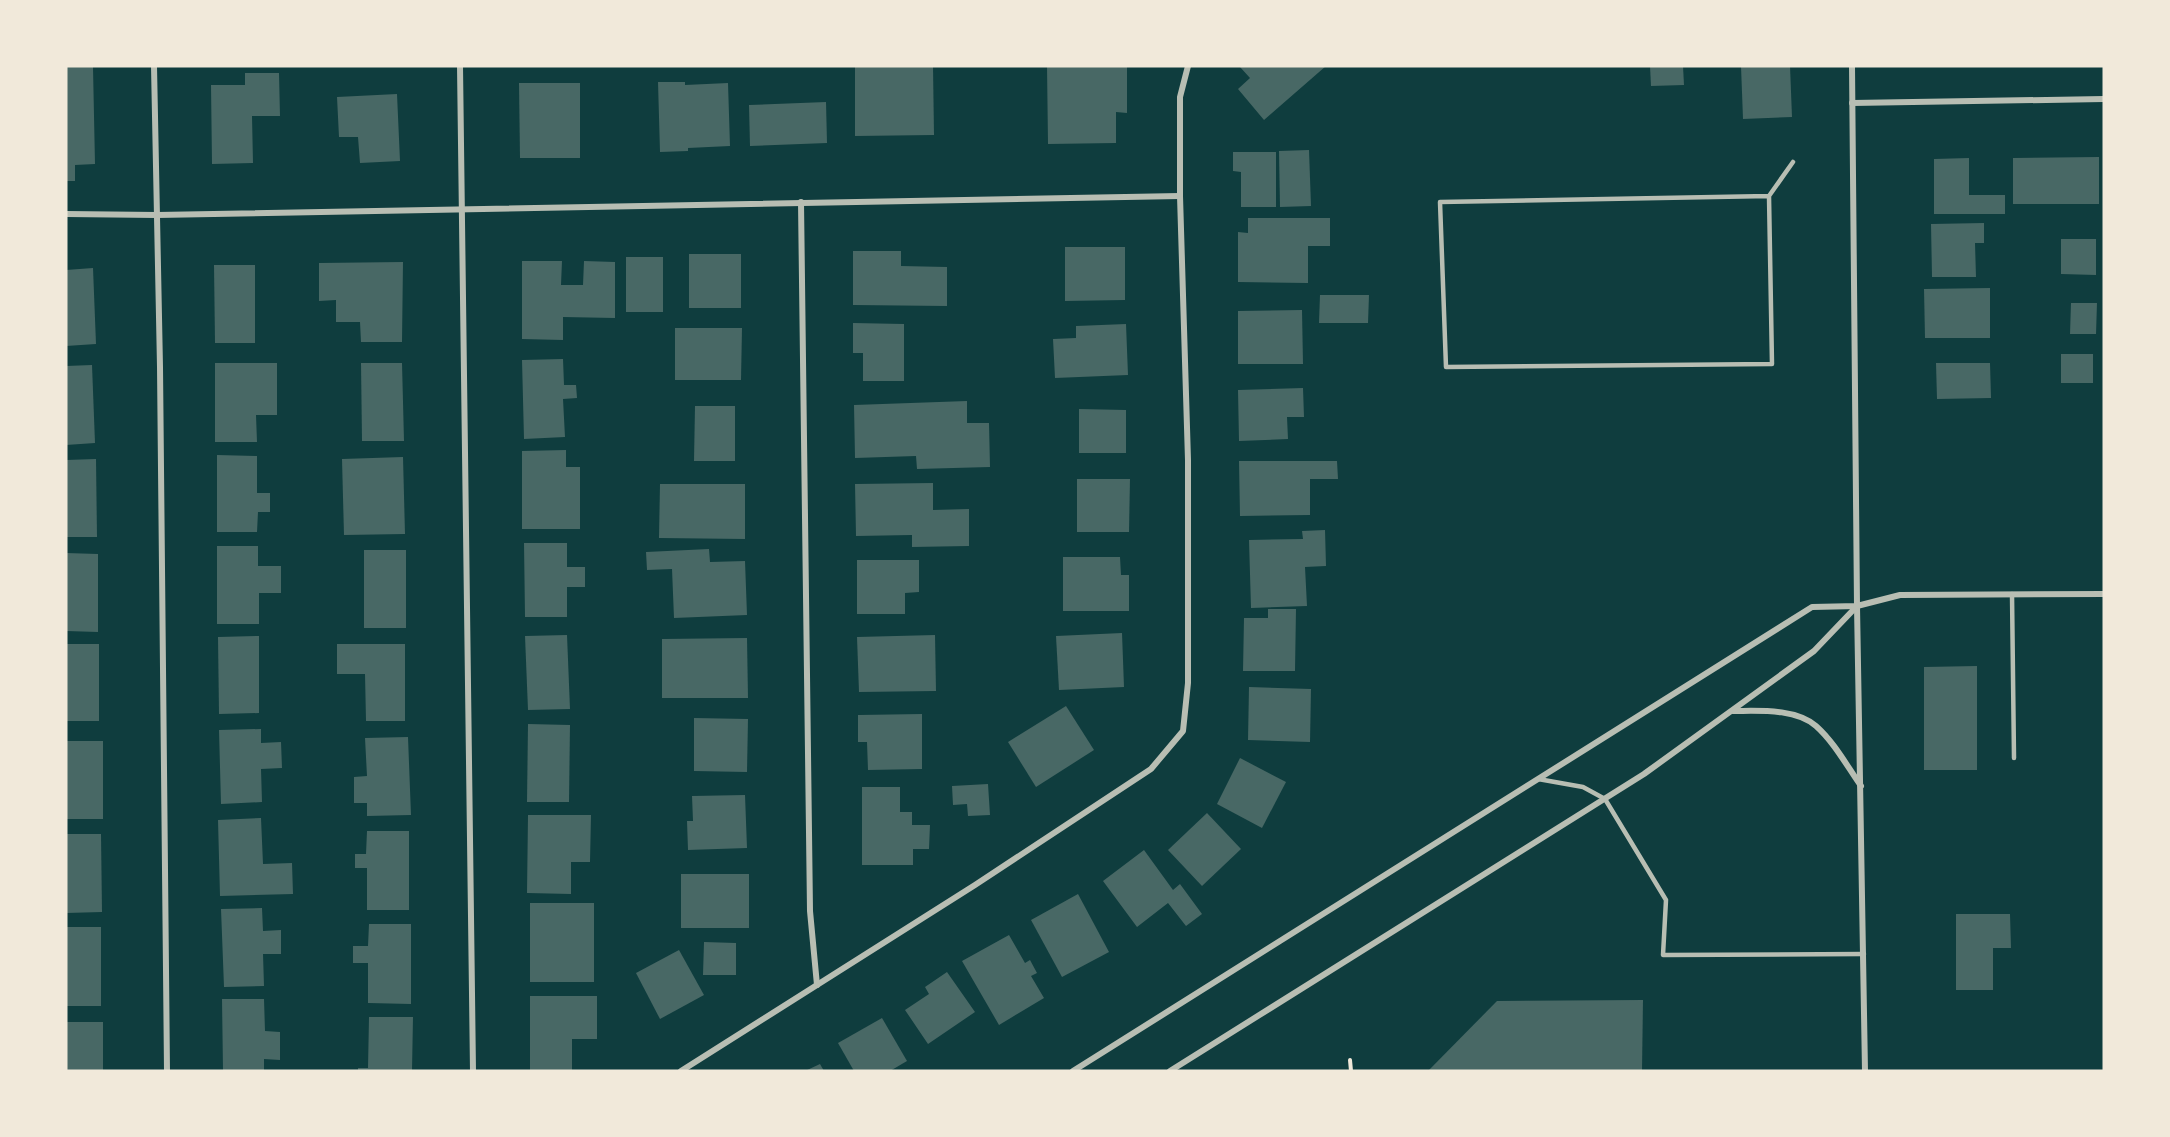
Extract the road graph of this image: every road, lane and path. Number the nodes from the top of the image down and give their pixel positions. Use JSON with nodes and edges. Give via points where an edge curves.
{"nodes":[{"id":1,"x":154,"y":66,"type":"edge"},
{"id":2,"x":460,"y":66,"type":"edge"},
{"id":3,"x":1188,"y":66,"type":"edge"},
{"id":4,"x":1852,"y":66,"type":"edge"},
{"id":5,"x":2104,"y":99,"type":"edge"},
{"id":6,"x":1852,"y":103,"type":"junction"},
{"id":7,"x":1793,"y":162,"type":"dead end"},
{"id":8,"x":1180,"y":196,"type":"junction"},
{"id":9,"x":1769,"y":196,"type":"junction"},
{"id":10,"x":801,"y":202,"type":"junction"},
{"id":11,"x":462,"y":209,"type":"junction"},
{"id":12,"x":66,"y":214,"type":"edge"},
{"id":13,"x":157,"y":215,"type":"junction"},
{"id":14,"x":2012,"y":594,"type":"junction"},
{"id":15,"x":2104,"y":594,"type":"edge"},
{"id":16,"x":1857,"y":606,"type":"junction"},
{"id":17,"x":1733,"y":711,"type":"junction"},
{"id":18,"x":2014,"y":758,"type":"dead end"},
{"id":19,"x":1538,"y":779,"type":"junction"},
{"id":20,"x":1862,"y":786,"type":"junction"},
{"id":21,"x":1605,"y":799,"type":"junction"},
{"id":22,"x":1864,"y":954,"type":"junction"},
{"id":23,"x":817,"y":985,"type":"junction"},
{"id":24,"x":1350,"y":1060,"type":"dead end"},
{"id":25,"x":167,"y":1071,"type":"edge"},
{"id":26,"x":473,"y":1071,"type":"edge"},
{"id":27,"x":681,"y":1071,"type":"edge"},
{"id":28,"x":1073,"y":1071,"type":"edge"},
{"id":29,"x":1170,"y":1071,"type":"edge"},
{"id":30,"x":1351,"y":1071,"type":"edge"},
{"id":31,"x":1865,"y":1071,"type":"edge"}],
"edges":[{"from":1,"to":13,"type":"street"},
{"from":2,"to":11,"type":"street"},
{"from":3,"to":8,"type":"street","via":[[1180,97]]},
{"from":4,"to":6,"type":"street"},
{"from":5,"to":6,"type":"street"},
{"from":6,"to":16,"type":"street"},
{"from":7,"to":9,"type":"lane"},
{"from":8,"to":10,"type":"street"},
{"from":8,"to":23,"type":"street","via":[[1188,460],[1188,683],[1183,732],[1151,769]]},
{"from":9,"to":9,"type":"lane","via":[[1440,202],[1446,367],[1772,364]]},
{"from":10,"to":11,"type":"street"},
{"from":10,"to":23,"type":"street","via":[[810,911]]},
{"from":11,"to":13,"type":"street"},
{"from":11,"to":26,"type":"street"},
{"from":12,"to":13,"type":"street"},
{"from":13,"to":25,"type":"street"},
{"from":14,"to":15,"type":"street"},
{"from":14,"to":16,"type":"street","via":[[1900,595]]},
{"from":14,"to":18,"type":"lane"},
{"from":16,"to":17,"type":"street","via":[[1814,651]]},
{"from":16,"to":19,"type":"street","via":[[1812,608]]},
{"from":16,"to":20,"type":"street"},
{"from":17,"to":20,"type":"street","via":[[1767,711],[1815,724]]},
{"from":17,"to":21,"type":"street"},
{"from":19,"to":21,"type":"lane","via":[[1583,787]]},
{"from":19,"to":28,"type":"street"},
{"from":20,"to":22,"type":"street"},
{"from":21,"to":22,"type":"lane","via":[[1666,900],[1663,955]]},
{"from":21,"to":29,"type":"street"},
{"from":22,"to":31,"type":"street"},
{"from":23,"to":27,"type":"street"},
{"from":24,"to":30,"type":"path"}]}
